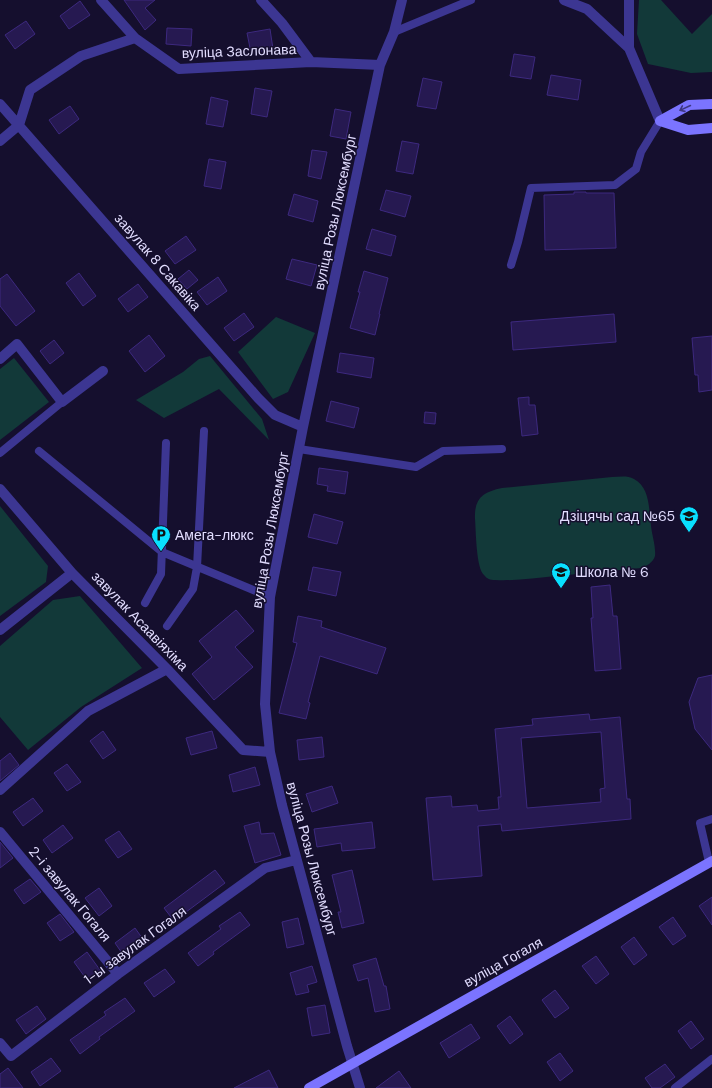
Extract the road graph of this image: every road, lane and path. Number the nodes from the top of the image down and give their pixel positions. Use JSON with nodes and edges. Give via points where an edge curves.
{"nodes":[{"id":1,"x":101,"y":0,"type":"edge"},
{"id":2,"x":261,"y":0,"type":"edge"},
{"id":3,"x":402,"y":0,"type":"edge"},
{"id":4,"x":471,"y":0,"type":"edge"},
{"id":5,"x":564,"y":0,"type":"edge"},
{"id":6,"x":629,"y":0,"type":"edge"},
{"id":7,"x":394,"y":32,"type":"junction"},
{"id":8,"x":135,"y":38,"type":"junction"},
{"id":9,"x":629,"y":48,"type":"junction"},
{"id":10,"x":311,"y":62,"type":"junction"},
{"id":11,"x":380,"y":65,"type":"junction"},
{"id":12,"x":0,"y":104,"type":"edge"},
{"id":13,"x":712,"y":104,"type":"edge"},
{"id":14,"x":660,"y":121,"type":"junction"},
{"id":15,"x":19,"y":125,"type":"junction"},
{"id":16,"x":712,"y":128,"type":"edge"},
{"id":17,"x":0,"y":141,"type":"edge"},
{"id":18,"x":511,"y":265,"type":"dead end"},
{"id":19,"x":0,"y":359,"type":"edge"},
{"id":20,"x":103,"y":371,"type":"dead end"},
{"id":21,"x":62,"y":402,"type":"junction"},
{"id":22,"x":303,"y":427,"type":"junction"},
{"id":23,"x":204,"y":431,"type":"dead end"},
{"id":24,"x":166,"y":443,"type":"dead end"},
{"id":25,"x":502,"y":448,"type":"dead end"},
{"id":26,"x":299,"y":449,"type":"junction"},
{"id":27,"x":39,"y":451,"type":"dead end"},
{"id":28,"x":0,"y":453,"type":"edge"},
{"id":29,"x":0,"y":489,"type":"edge"},
{"id":30,"x":162,"y":552,"type":"junction"},
{"id":31,"x":197,"y":567,"type":"junction"},
{"id":32,"x":72,"y":573,"type":"junction"},
{"id":33,"x":270,"y":597,"type":"junction"},
{"id":34,"x":145,"y":603,"type":"dead end"},
{"id":35,"x":167,"y":626,"type":"dead end"},
{"id":36,"x":0,"y":630,"type":"edge"},
{"id":37,"x":167,"y":669,"type":"junction"},
{"id":38,"x":270,"y":752,"type":"junction"},
{"id":39,"x":0,"y":790,"type":"edge"},
{"id":40,"x":712,"y":819,"type":"edge"},
{"id":41,"x":0,"y":832,"type":"edge"},
{"id":42,"x":296,"y":860,"type":"junction"},
{"id":43,"x":711,"y":864,"type":"edge"},
{"id":44,"x":118,"y":974,"type":"junction"},
{"id":45,"x":0,"y":1043,"type":"edge"},
{"id":46,"x":712,"y":1059,"type":"edge"},
{"id":47,"x":352,"y":1064,"type":"junction"},
{"id":48,"x":309,"y":1088,"type":"edge"},
{"id":49,"x":360,"y":1088,"type":"edge"},
{"id":50,"x":675,"y":1088,"type":"edge"}],
"edges":[{"from":1,"to":8,"type":"street","name":"вуліца Заслонава"},
{"from":2,"to":10,"type":"street"},
{"from":3,"to":7,"type":"street","name":"вуліца Розы Люксембург"},
{"from":4,"to":7,"type":"lane"},
{"from":5,"to":9,"type":"street","via":[[587,9]]},
{"from":6,"to":9,"type":"street"},
{"from":7,"to":11,"type":"street","name":"вуліца Розы Люксембург"},
{"from":8,"to":10,"type":"street","name":"вуліца Заслонава","via":[[179,69]]},
{"from":8,"to":15,"type":"street","via":[[81,56],[30,90]]},
{"from":9,"to":14,"type":"street"},
{"from":10,"to":11,"type":"street","name":"вуліца Заслонава"},
{"from":11,"to":22,"type":"street","name":"вуліца Розы Люксембург"},
{"from":12,"to":15,"type":"street","name":"завулак 8 Сакавіка"},
{"from":13,"to":14,"type":"main road","one_way":true,"via":[[689,105]]},
{"from":14,"to":16,"type":"main road","via":[[688,130]]},
{"from":14,"to":18,"type":"lane","via":[[641,152],[636,169],[615,185],[531,188]]},
{"from":15,"to":17,"type":"street"},
{"from":15,"to":22,"type":"street","name":"завулак 8 Сакавіка","via":[[258,398],[275,415]]},
{"from":19,"to":21,"type":"street","via":[[17,344]]},
{"from":20,"to":21,"type":"street"},
{"from":21,"to":28,"type":"lane"},
{"from":22,"to":26,"type":"street","name":"вуліца Розы Люксембург"},
{"from":23,"to":31,"type":"lane"},
{"from":24,"to":30,"type":"lane"},
{"from":25,"to":26,"type":"lane","via":[[443,451],[416,467]]},
{"from":26,"to":33,"type":"street","name":"вуліца Розы Люксембург"},
{"from":27,"to":30,"type":"lane"},
{"from":29,"to":32,"type":"street","name":"завулак Асаавіяхіма"},
{"from":30,"to":31,"type":"lane"},
{"from":30,"to":34,"type":"lane","via":[[161,574]]},
{"from":31,"to":33,"type":"lane"},
{"from":31,"to":35,"type":"lane","via":[[193,589]]},
{"from":32,"to":36,"type":"street"},
{"from":32,"to":37,"type":"street","name":"завулак Асаавіяхіма"},
{"from":33,"to":38,"type":"street","name":"вуліца Розы Люксембург","via":[[265,704]]},
{"from":37,"to":38,"type":"street","name":"завулак Асаавіяхіма","via":[[243,750]]},
{"from":37,"to":39,"type":"street","via":[[88,711]]},
{"from":38,"to":42,"type":"street","name":"вуліца Розы Люксембург"},
{"from":40,"to":43,"type":"lane","via":[[700,823]]},
{"from":41,"to":44,"type":"street","name":"2-і завулак Гогаля"},
{"from":42,"to":44,"type":"street","name":"1-ы завулак Гогаля","via":[[264,868]]},
{"from":42,"to":47,"type":"street","name":"вуліца Розы Люксембург"},
{"from":43,"to":47,"type":"main road","name":"вуліца Гогаля"},
{"from":44,"to":45,"type":"street","name":"1-ы завулак Гогаля","via":[[11,1056]]},
{"from":46,"to":50,"type":"lane"},
{"from":47,"to":48,"type":"main road","name":"вуліца Гогаля"},
{"from":47,"to":49,"type":"street","name":"вуліца Розы Люксембург"}]}
